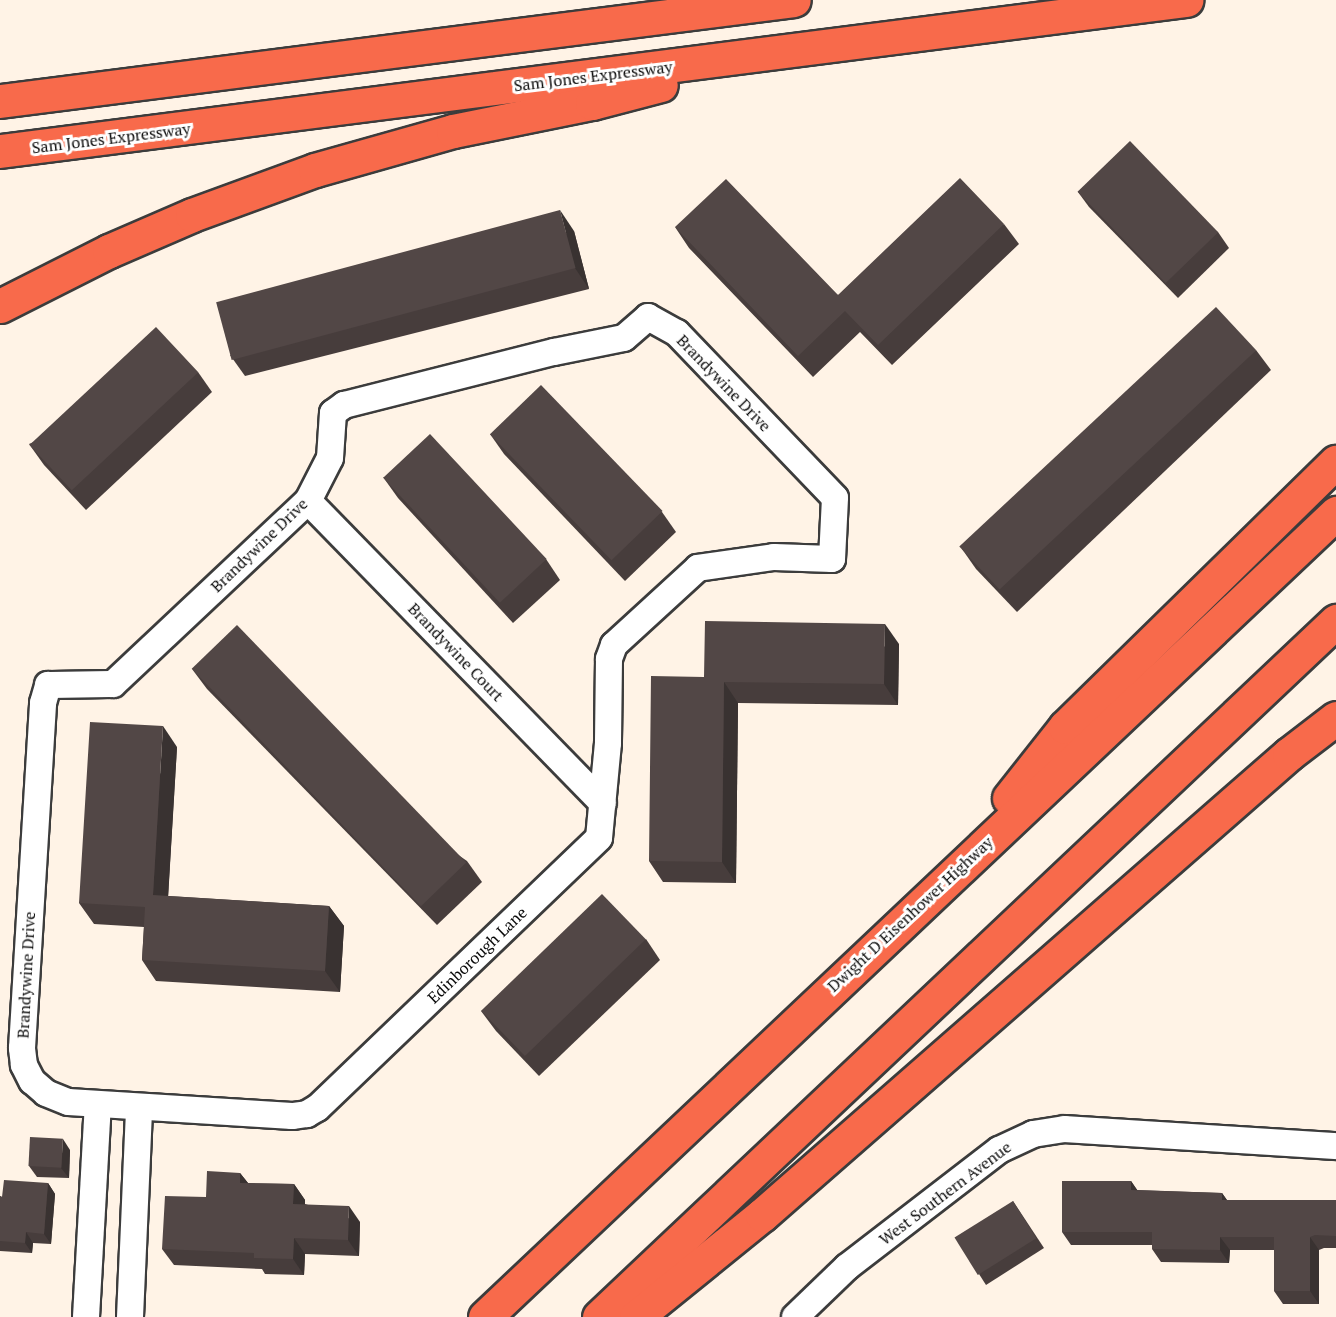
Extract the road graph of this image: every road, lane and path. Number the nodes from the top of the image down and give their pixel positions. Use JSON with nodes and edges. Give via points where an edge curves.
{"nodes":[{"id":1,"x":718,"y":0,"type":"edge"},
{"id":2,"x":794,"y":0,"type":"edge"},
{"id":3,"x":1186,"y":0,"type":"edge"},
{"id":4,"x":607,"y":23,"type":"junction"},
{"id":5,"x":806,"y":49,"type":"junction"},
{"id":6,"x":0,"y":100,"type":"edge"},
{"id":7,"x":0,"y":152,"type":"edge"},
{"id":8,"x":0,"y":306,"type":"edge"},
{"id":9,"x":1336,"y":462,"type":"edge"},
{"id":10,"x":308,"y":501,"type":"junction"},
{"id":11,"x":1336,"y":513,"type":"edge"},
{"id":12,"x":832,"y":559,"type":"joint"},
{"id":13,"x":1336,"y":621,"type":"edge"},
{"id":14,"x":1336,"y":718,"type":"edge"},
{"id":15,"x":603,"y":803,"type":"junction"},
{"id":16,"x":943,"y":883,"type":"junction"},
{"id":17,"x":98,"y":1104,"type":"junction"},
{"id":18,"x":139,"y":1107,"type":"junction"},
{"id":19,"x":1336,"y":1146,"type":"edge"},
{"id":20,"x":86,"y":1317,"type":"edge"},
{"id":21,"x":130,"y":1317,"type":"edge"},
{"id":22,"x":485,"y":1317,"type":"edge"},
{"id":23,"x":599,"y":1317,"type":"edge"},
{"id":24,"x":636,"y":1317,"type":"edge"},
{"id":25,"x":795,"y":1317,"type":"edge"}],
"edges":[{"from":1,"to":4,"type":"highway"},
{"from":2,"to":4,"type":"highway"},
{"from":3,"to":5,"type":"highway","name":"Sam Jones Expressway"},
{"from":4,"to":6,"type":"highway"},
{"from":5,"to":7,"type":"highway","name":"Sam Jones Expressway"},
{"from":5,"to":8,"type":"highway","via":[[592,103],[453,131],[315,170],[192,215],[109,251]]},
{"from":9,"to":16,"type":"highway","via":[[1065,727]]},
{"from":10,"to":12,"type":"street","name":"Brandywine Drive","via":[[330,458],[333,413],[344,405],[624,338],[648,317],[677,333],[835,498]]},
{"from":10,"to":15,"type":"street","name":"Brandywine Court"},
{"from":10,"to":17,"type":"street","name":"Brandywine Drive","via":[[113,684],[48,685],[22,1054],[32,1081],[46,1093],[68,1102]]},
{"from":11,"to":16,"type":"highway","name":"Dwight D Eisenhower Highway"},
{"from":12,"to":15,"type":"street","name":"Edinborough Lane","via":[[774,557],[698,568],[614,645],[609,659]]},
{"from":13,"to":23,"type":"highway"},
{"from":14,"to":24,"type":"highway","via":[[1289,754],[762,1215]]},
{"from":15,"to":18,"type":"street","name":"Edinborough Lane","via":[[598,838],[317,1108],[292,1116]]},
{"from":16,"to":22,"type":"highway","name":"Dwight D Eisenhower Highway"},
{"from":17,"to":18,"type":"street","name":"Brandywine Drive"},
{"from":17,"to":20,"type":"street"},
{"from":18,"to":21,"type":"street"},
{"from":19,"to":25,"type":"street","name":"West Southern Avenue","via":[[1065,1129],[1033,1134],[999,1150],[904,1223],[847,1267]]}]}
